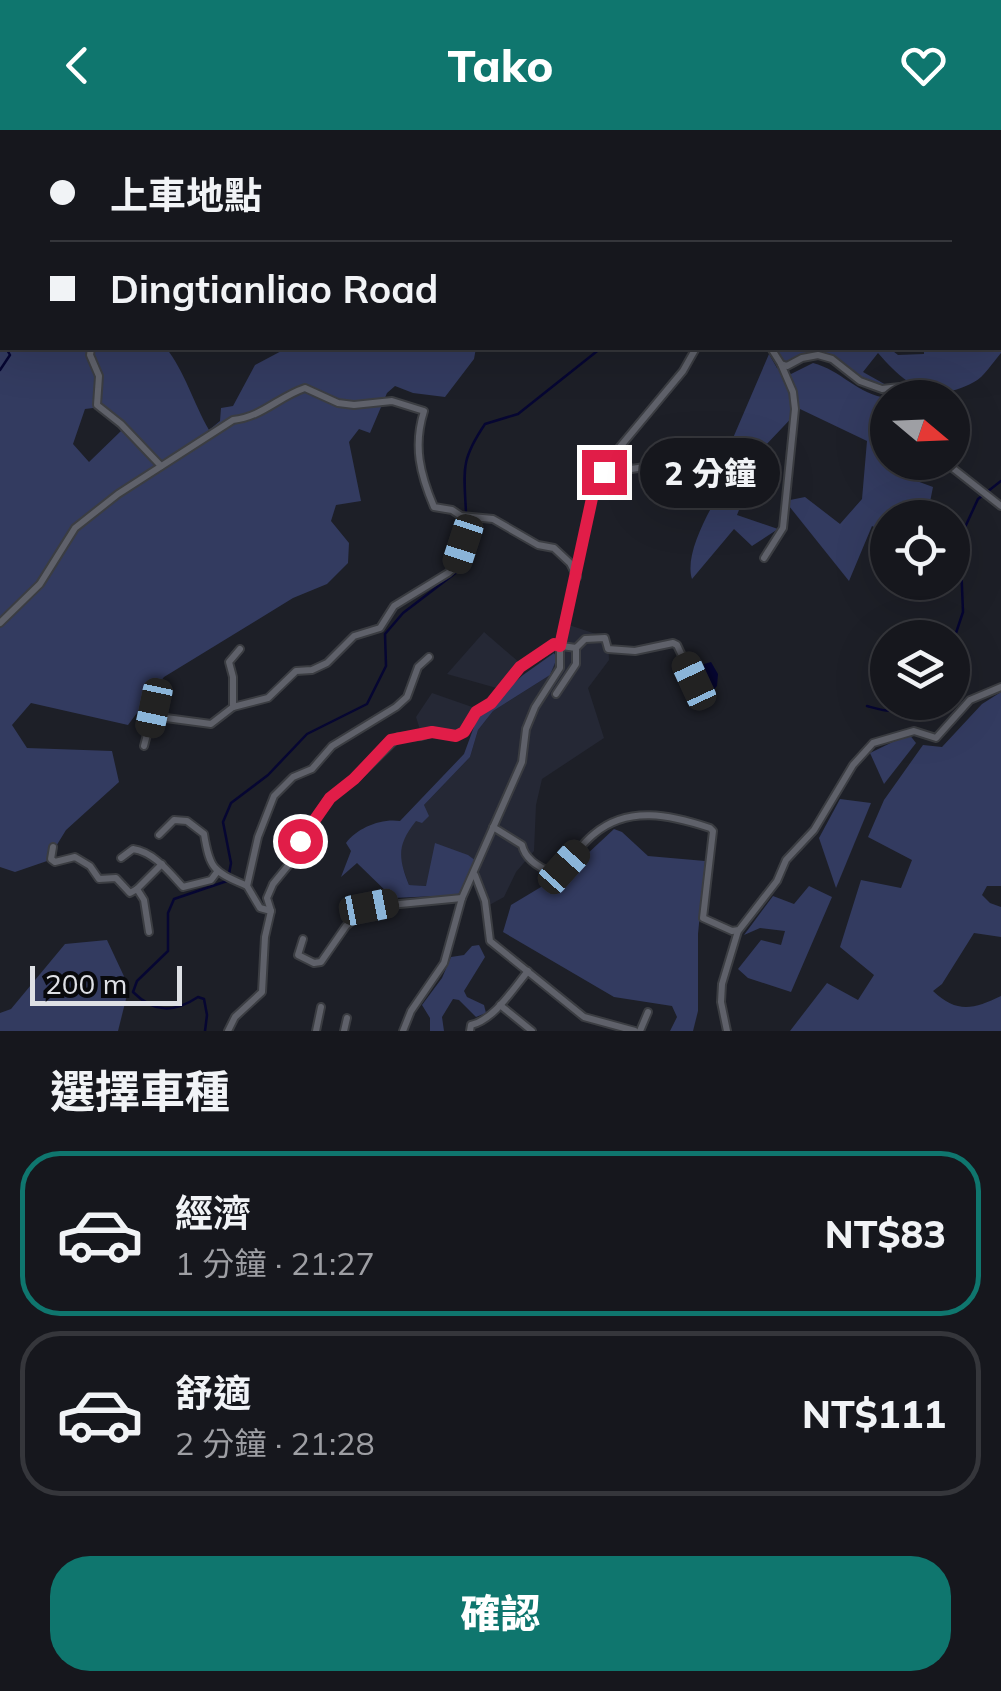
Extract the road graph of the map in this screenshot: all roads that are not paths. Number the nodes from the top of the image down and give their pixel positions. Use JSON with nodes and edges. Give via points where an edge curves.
{"nodes":[{"id":1,"x":91,"y":350,"type":"edge"},
{"id":2,"x":695,"y":350,"type":"edge"},
{"id":3,"x":772,"y":350,"type":"edge"},
{"id":4,"x":781,"y":364,"type":"junction"},
{"id":5,"x":870,"y":385,"type":"edge"},
{"id":6,"x":614,"y":454,"type":"junction"},
{"id":7,"x":160,"y":466,"type":"junction"},
{"id":8,"x":968,"y":480,"type":"edge"},
{"id":9,"x":674,"y":484,"type":"dead end"},
{"id":10,"x":1001,"y":506,"type":"edge"},
{"id":11,"x":461,"y":516,"type":"junction"},
{"id":12,"x":764,"y":558,"type":"dead end"},
{"id":13,"x":577,"y":577,"type":"junction"},
{"id":14,"x":0,"y":623,"type":"edge"},
{"id":15,"x":560,"y":646,"type":"junction"},
{"id":16,"x":576,"y":648,"type":"junction"},
{"id":17,"x":240,"y":649,"type":"dead end"},
{"id":18,"x":429,"y":657,"type":"dead end"},
{"id":19,"x":694,"y":681,"type":"dead end"},
{"id":20,"x":1001,"y":687,"type":"edge"},
{"id":21,"x":556,"y":694,"type":"dead end"},
{"id":22,"x":232,"y":707,"type":"junction"},
{"id":23,"x":144,"y":746,"type":"dead end"},
{"id":24,"x":493,"y":828,"type":"junction"},
{"id":25,"x":159,"y":834,"type":"dead end"},
{"id":26,"x":53,"y":848,"type":"dead end"},
{"id":27,"x":121,"y":858,"type":"dead end"},
{"id":28,"x":162,"y":864,"type":"junction"},
{"id":29,"x":218,"y":872,"type":"junction"},
{"id":30,"x":474,"y":874,"type":"junction"},
{"id":31,"x":248,"y":886,"type":"junction"},
{"id":32,"x":137,"y":890,"type":"junction"},
{"id":33,"x":462,"y":898,"type":"junction"},
{"id":34,"x":271,"y":911,"type":"junction"},
{"id":35,"x":738,"y":930,"type":"junction"},
{"id":36,"x":149,"y":932,"type":"dead end"},
{"id":37,"x":304,"y":938,"type":"dead end"},
{"id":38,"x":528,"y":972,"type":"junction"},
{"id":39,"x":500,"y":1005,"type":"junction"},
{"id":40,"x":321,"y":1007,"type":"dead end"},
{"id":41,"x":648,"y":1012,"type":"dead end"},
{"id":42,"x":347,"y":1018,"type":"dead end"},
{"id":43,"x":479,"y":1027,"type":"edge"},
{"id":44,"x":228,"y":1031,"type":"edge"},
{"id":45,"x":316,"y":1031,"type":"edge"},
{"id":46,"x":344,"y":1031,"type":"edge"},
{"id":47,"x":404,"y":1031,"type":"edge"},
{"id":48,"x":470,"y":1031,"type":"edge"},
{"id":49,"x":532,"y":1031,"type":"edge"},
{"id":50,"x":638,"y":1031,"type":"edge"},
{"id":51,"x":727,"y":1031,"type":"edge"}],
"edges":[{"from":1,"to":7,"type":"street","via":[[99,376],[97,405]]},
{"from":2,"to":6,"type":"street"},
{"from":3,"to":4,"type":"street"},
{"from":4,"to":5,"type":"street","via":[[818,355]]},
{"from":4,"to":12,"type":"street","via":[[795,409],[783,528]]},
{"from":6,"to":9,"type":"street"},
{"from":6,"to":13,"type":"street","via":[[594,489]]},
{"from":7,"to":11,"type":"street","via":[[232,420],[253,418],[305,388],[338,403],[392,401],[424,411],[417,454],[428,494],[434,508]]},
{"from":7,"to":14,"type":"street","via":[[76,528],[40,584]]},
{"from":8,"to":10,"type":"street"},
{"from":11,"to":13,"type":"street","via":[[493,519],[554,548]]},
{"from":11,"to":22,"type":"street","via":[[463,544],[448,574],[394,606],[380,628],[354,636],[326,663],[296,671],[268,698]]},
{"from":13,"to":15,"type":"street"},
{"from":15,"to":16,"type":"street"},
{"from":15,"to":24,"type":"street","via":[[560,668],[535,706],[522,762]]},
{"from":15,"to":34,"type":"street","via":[[520,667],[464,732],[391,740],[330,798],[273,884]]},
{"from":16,"to":19,"type":"street","via":[[585,639],[604,638],[608,649],[673,643]]},
{"from":16,"to":21,"type":"street","via":[[576,664]]},
{"from":17,"to":22,"type":"street","via":[[229,662]]},
{"from":18,"to":31,"type":"street","via":[[396,708],[332,746],[312,770],[293,776],[274,796]]},
{"from":20,"to":35,"type":"street","via":[[970,700],[936,738],[914,731],[873,742]]},
{"from":22,"to":23,"type":"street","via":[[211,724],[166,718],[154,708]]},
{"from":24,"to":30,"type":"street"},
{"from":24,"to":35,"type":"street","via":[[553,873],[595,832],[638,814],[710,828],[703,918]]},
{"from":25,"to":29,"type":"street","via":[[174,820],[186,821],[204,834],[209,864]]},
{"from":26,"to":32,"type":"street","via":[[55,862],[75,857],[99,879],[116,878],[130,892]]},
{"from":27,"to":28,"type":"street","via":[[141,850]]},
{"from":28,"to":29,"type":"street","via":[[183,887]]},
{"from":28,"to":32,"type":"street"},
{"from":29,"to":31,"type":"street"},
{"from":30,"to":33,"type":"street"},
{"from":30,"to":38,"type":"street","via":[[490,941]]},
{"from":31,"to":34,"type":"street","via":[[260,908]]},
{"from":32,"to":36,"type":"street"},
{"from":33,"to":37,"type":"street","via":[[369,907],[321,962],[298,955]]},
{"from":33,"to":47,"type":"street","via":[[444,963]]},
{"from":34,"to":44,"type":"street","via":[[262,992]]},
{"from":35,"to":51,"type":"street","via":[[722,984]]},
{"from":38,"to":39,"type":"street"},
{"from":38,"to":50,"type":"street","via":[[584,1018]]},
{"from":39,"to":43,"type":"street"},
{"from":39,"to":49,"type":"street"},
{"from":40,"to":45,"type":"street"},
{"from":41,"to":50,"type":"street"},
{"from":42,"to":46,"type":"street"},
{"from":43,"to":48,"type":"street","via":[[471,1025]]}]}
